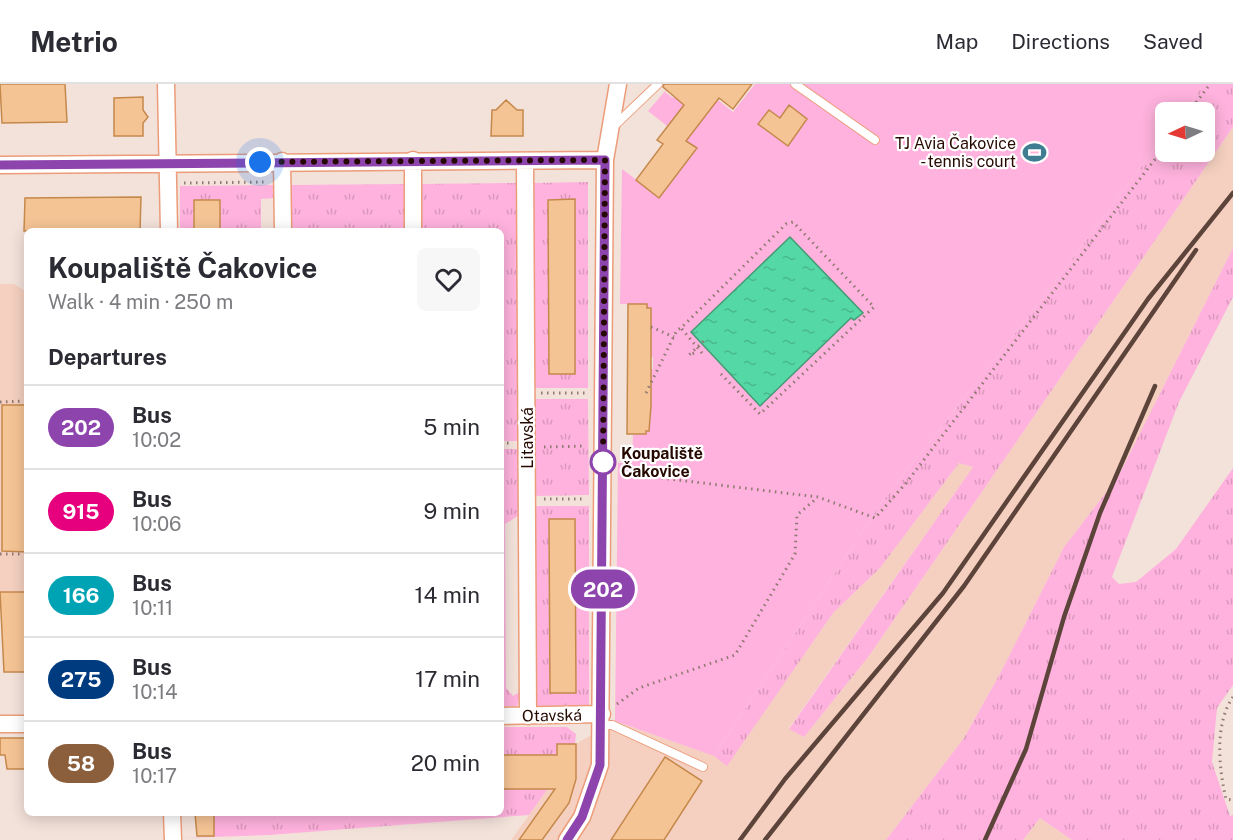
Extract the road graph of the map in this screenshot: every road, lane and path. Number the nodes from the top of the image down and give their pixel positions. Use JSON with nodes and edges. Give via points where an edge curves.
{"nodes":[{"id":1,"x":166,"y":84,"type":"edge"},
{"id":2,"x":618,"y":84,"type":"edge"},
{"id":3,"x":658,"y":84,"type":"edge"},
{"id":4,"x":795,"y":84,"type":"edge"},
{"id":5,"x":1210,"y":84,"type":"edge"},
{"id":6,"x":1196,"y":102,"type":"edge"},
{"id":7,"x":610,"y":131,"type":"junction"},
{"id":8,"x":875,"y":140,"type":"dead end"},
{"id":9,"x":1155,"y":159,"type":"edge"},
{"id":10,"x":413,"y":160,"type":"junction"},
{"id":11,"x":605,"y":160,"type":"junction"},
{"id":12,"x":282,"y":161,"type":"junction"},
{"id":13,"x":525,"y":161,"type":"junction"},
{"id":14,"x":169,"y":163,"type":"junction"},
{"id":15,"x":0,"y":165,"type":"edge"},
{"id":16,"x":282,"y":182,"type":"junction"},
{"id":17,"x":169,"y":184,"type":"junction"},
{"id":18,"x":169,"y":228,"type":"edge"},
{"id":19,"x":283,"y":228,"type":"edge"},
{"id":20,"x":413,"y":228,"type":"edge"},
{"id":21,"x":651,"y":327,"type":"dead end"},
{"id":22,"x":681,"y":328,"type":"junction"},
{"id":23,"x":674,"y":337,"type":"junction"},
{"id":24,"x":706,"y":338,"type":"dead end"},
{"id":25,"x":698,"y":348,"type":"junction"},
{"id":26,"x":694,"y":353,"type":"dead end"},
{"id":27,"x":702,"y":353,"type":"dead end"},
{"id":28,"x":653,"y":363,"type":"dead end"},
{"id":29,"x":660,"y":363,"type":"junction"},
{"id":30,"x":721,"y":374,"type":"dead end"},
{"id":31,"x":590,"y":393,"type":"dead end"},
{"id":32,"x":646,"y":393,"type":"dead end"},
{"id":33,"x":526,"y":394,"type":"junction"},
{"id":34,"x":24,"y":401,"type":"edge"},
{"id":35,"x":0,"y":402,"type":"edge"},
{"id":36,"x":504,"y":443,"type":"edge"},
{"id":37,"x":510,"y":443,"type":"dead end"},
{"id":38,"x":590,"y":446,"type":"dead end"},
{"id":39,"x":527,"y":448,"type":"junction"},
{"id":40,"x":615,"y":473,"type":"dead end"},
{"id":41,"x":818,"y":497,"type":"junction"},
{"id":42,"x":527,"y":499,"type":"junction"},
{"id":43,"x":591,"y":499,"type":"dead end"},
{"id":44,"x":0,"y":554,"type":"edge"},
{"id":45,"x":24,"y":554,"type":"edge"},
{"id":46,"x":1233,"y":697,"type":"edge"},
{"id":47,"x":606,"y":715,"type":"junction"},
{"id":48,"x":504,"y":716,"type":"edge"},
{"id":49,"x":528,"y":716,"type":"junction"},
{"id":50,"x":0,"y":724,"type":"edge"},
{"id":51,"x":24,"y":724,"type":"edge"},
{"id":52,"x":703,"y":767,"type":"dead end"},
{"id":53,"x":1233,"y":800,"type":"edge"},
{"id":54,"x":172,"y":816,"type":"edge"},
{"id":55,"x":173,"y":840,"type":"edge"},
{"id":56,"x":567,"y":840,"type":"edge"}],
"edges":[{"from":1,"to":14,"type":"street"},
{"from":2,"to":7,"type":"street"},
{"from":3,"to":7,"type":"lane"},
{"from":4,"to":8,"type":"lane"},
{"from":5,"to":6,"type":"path"},
{"from":7,"to":11,"type":"street"},
{"from":9,"to":41,"type":"path","via":[[875,518]]},
{"from":10,"to":12,"type":"street"},
{"from":10,"to":13,"type":"street"},
{"from":10,"to":20,"type":"street"},
{"from":11,"to":13,"type":"street"},
{"from":11,"to":47,"type":"street"},
{"from":12,"to":14,"type":"street"},
{"from":12,"to":16,"type":"street"},
{"from":13,"to":33,"type":"street","name":"Litavská"},
{"from":14,"to":15,"type":"street"},
{"from":14,"to":17,"type":"street"},
{"from":16,"to":17,"type":"path"},
{"from":16,"to":19,"type":"street"},
{"from":17,"to":18,"type":"street"},
{"from":21,"to":23,"type":"path"},
{"from":22,"to":23,"type":"path"},
{"from":22,"to":25,"type":"path"},
{"from":22,"to":30,"type":"path","via":[[786,224],[793,222],[873,308],[760,414]]},
{"from":23,"to":29,"type":"path"},
{"from":24,"to":25,"type":"path"},
{"from":25,"to":26,"type":"path","via":[[689,355]]},
{"from":25,"to":27,"type":"path"},
{"from":28,"to":29,"type":"path"},
{"from":29,"to":32,"type":"path"},
{"from":31,"to":33,"type":"path"},
{"from":33,"to":39,"type":"street","name":"Litavská"},
{"from":34,"to":35,"type":"path"},
{"from":36,"to":37,"type":"path"},
{"from":38,"to":39,"type":"path"},
{"from":39,"to":42,"type":"street","name":"Litavská"},
{"from":40,"to":41,"type":"path"},
{"from":41,"to":47,"type":"path","via":[[797,515],[795,554],[735,655],[639,688]]},
{"from":42,"to":43,"type":"path"},
{"from":42,"to":49,"type":"street","name":"Litavská"},
{"from":44,"to":45,"type":"path"},
{"from":46,"to":53,"type":"path","via":[[1226,707],[1218,764],[1227,799]]},
{"from":47,"to":49,"type":"street","name":"Otavská"},
{"from":47,"to":52,"type":"lane","via":[[612,725]]},
{"from":47,"to":56,"type":"street","via":[[596,782],[582,817]]},
{"from":48,"to":49,"type":"street","name":"Otavská"},
{"from":50,"to":51,"type":"street"},
{"from":54,"to":55,"type":"street"}]}
